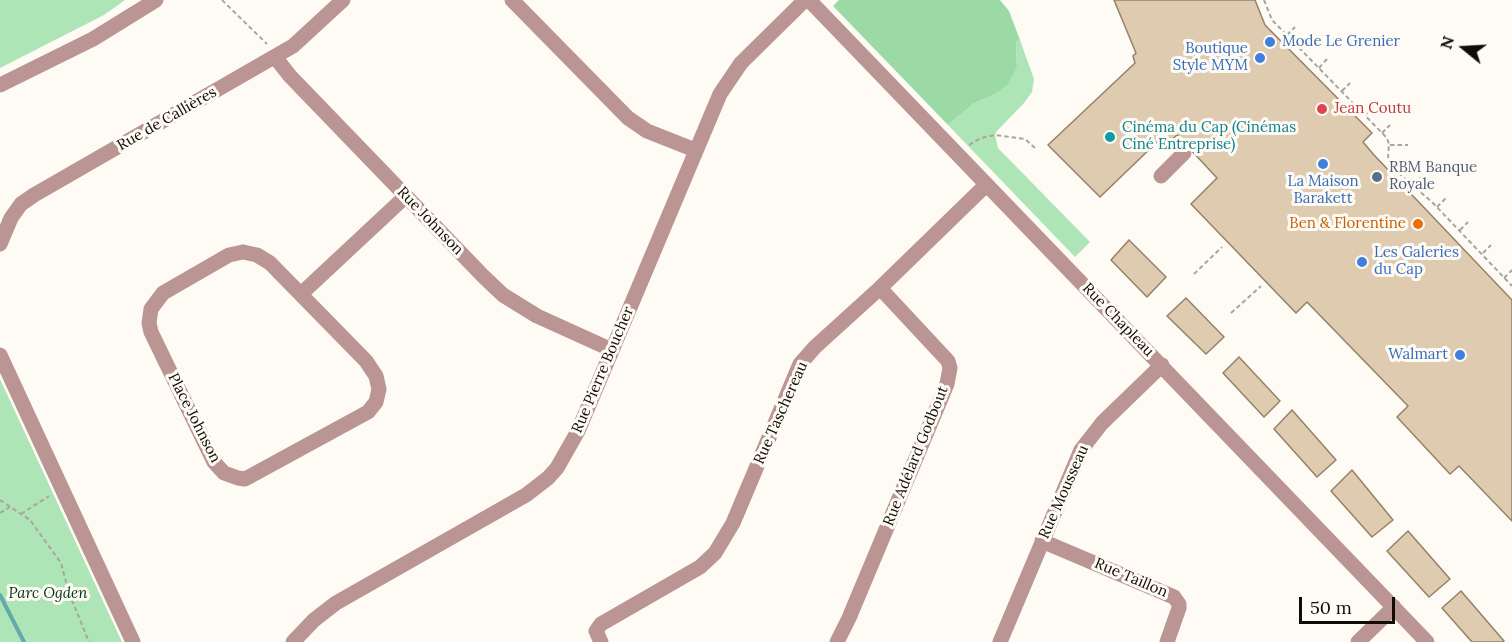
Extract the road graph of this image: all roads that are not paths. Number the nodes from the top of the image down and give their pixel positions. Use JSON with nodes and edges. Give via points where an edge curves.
{"nodes":[{"id":1,"x":156,"y":0,"type":"edge"},
{"id":2,"x":343,"y":0,"type":"edge"},
{"id":3,"x":512,"y":0,"type":"edge"},
{"id":4,"x":807,"y":0,"type":"edge"},
{"id":5,"x":275,"y":57,"type":"junction"},
{"id":6,"x":0,"y":85,"type":"edge"},
{"id":7,"x":695,"y":150,"type":"junction"},
{"id":8,"x":1184,"y":153,"type":"dead end"},
{"id":9,"x":1161,"y":176,"type":"dead end"},
{"id":10,"x":986,"y":184,"type":"junction"},
{"id":11,"x":406,"y":196,"type":"junction"},
{"id":12,"x":0,"y":244,"type":"edge"},
{"id":13,"x":880,"y":288,"type":"junction"},
{"id":14,"x":301,"y":294,"type":"junction"},
{"id":15,"x":612,"y":350,"type":"junction"},
{"id":16,"x":0,"y":355,"type":"edge"},
{"id":17,"x":1162,"y":365,"type":"junction"},
{"id":18,"x":1042,"y":541,"type":"junction"},
{"id":19,"x":1394,"y":607,"type":"junction"},
{"id":20,"x":133,"y":642,"type":"edge"},
{"id":21,"x":293,"y":642,"type":"edge"},
{"id":22,"x":601,"y":642,"type":"edge"},
{"id":23,"x":837,"y":642,"type":"edge"},
{"id":24,"x":1000,"y":642,"type":"edge"},
{"id":25,"x":1167,"y":642,"type":"edge"},
{"id":26,"x":1358,"y":642,"type":"edge"},
{"id":27,"x":1427,"y":642,"type":"edge"}],
"edges":[{"from":1,"to":6,"type":"street","via":[[93,39]]},
{"from":2,"to":5,"type":"street","name":"Rue de Callières","via":[[306,36]]},
{"from":3,"to":7,"type":"street","via":[[628,118],[647,131]]},
{"from":4,"to":7,"type":"street","name":"Rue Pierre Boucher","via":[[732,74]]},
{"from":4,"to":10,"type":"street","name":"Rue Chapleau"},
{"from":5,"to":11,"type":"street","name":"Rue Johnson"},
{"from":5,"to":12,"type":"street","name":"Rue de Callières","via":[[34,195],[11,218]]},
{"from":7,"to":15,"type":"street","name":"Rue Pierre Boucher"},
{"from":8,"to":9,"type":"street"},
{"from":10,"to":13,"type":"street","name":"Rue Taschereau"},
{"from":10,"to":17,"type":"street","name":"Rue Chapleau"},
{"from":11,"to":14,"type":"street"},
{"from":11,"to":15,"type":"street","name":"Rue Johnson","via":[[503,295],[537,316]]},
{"from":13,"to":22,"type":"street","name":"Rue Taschereau","via":[[800,364],[733,523],[716,553],[700,567],[601,624],[596,631]]},
{"from":13,"to":23,"type":"street","name":"Rue Adélard Godbout","via":[[948,361],[950,368],[947,384]]},
{"from":14,"to":14,"type":"street","name":"Place Johnson","via":[[265,258],[243,252],[229,255],[163,293],[151,309],[151,332],[214,462],[231,476],[252,476],[368,412],[376,402],[379,382],[374,371]]},
{"from":15,"to":21,"type":"street","name":"Rue Pierre Boucher","via":[[578,431],[548,478],[514,502],[336,603]]},
{"from":16,"to":20,"type":"street"},
{"from":17,"to":18,"type":"street","name":"Rue Mousseau","via":[[1087,442]]},
{"from":17,"to":19,"type":"street","name":"Rue Chapleau"},
{"from":18,"to":24,"type":"street","name":"Rue Mousseau"},
{"from":18,"to":25,"type":"street","name":"Rue Taillon","via":[[1174,597],[1179,608]]},
{"from":19,"to":26,"type":"street"},
{"from":19,"to":27,"type":"street","name":"Rue Chapleau"}]}
